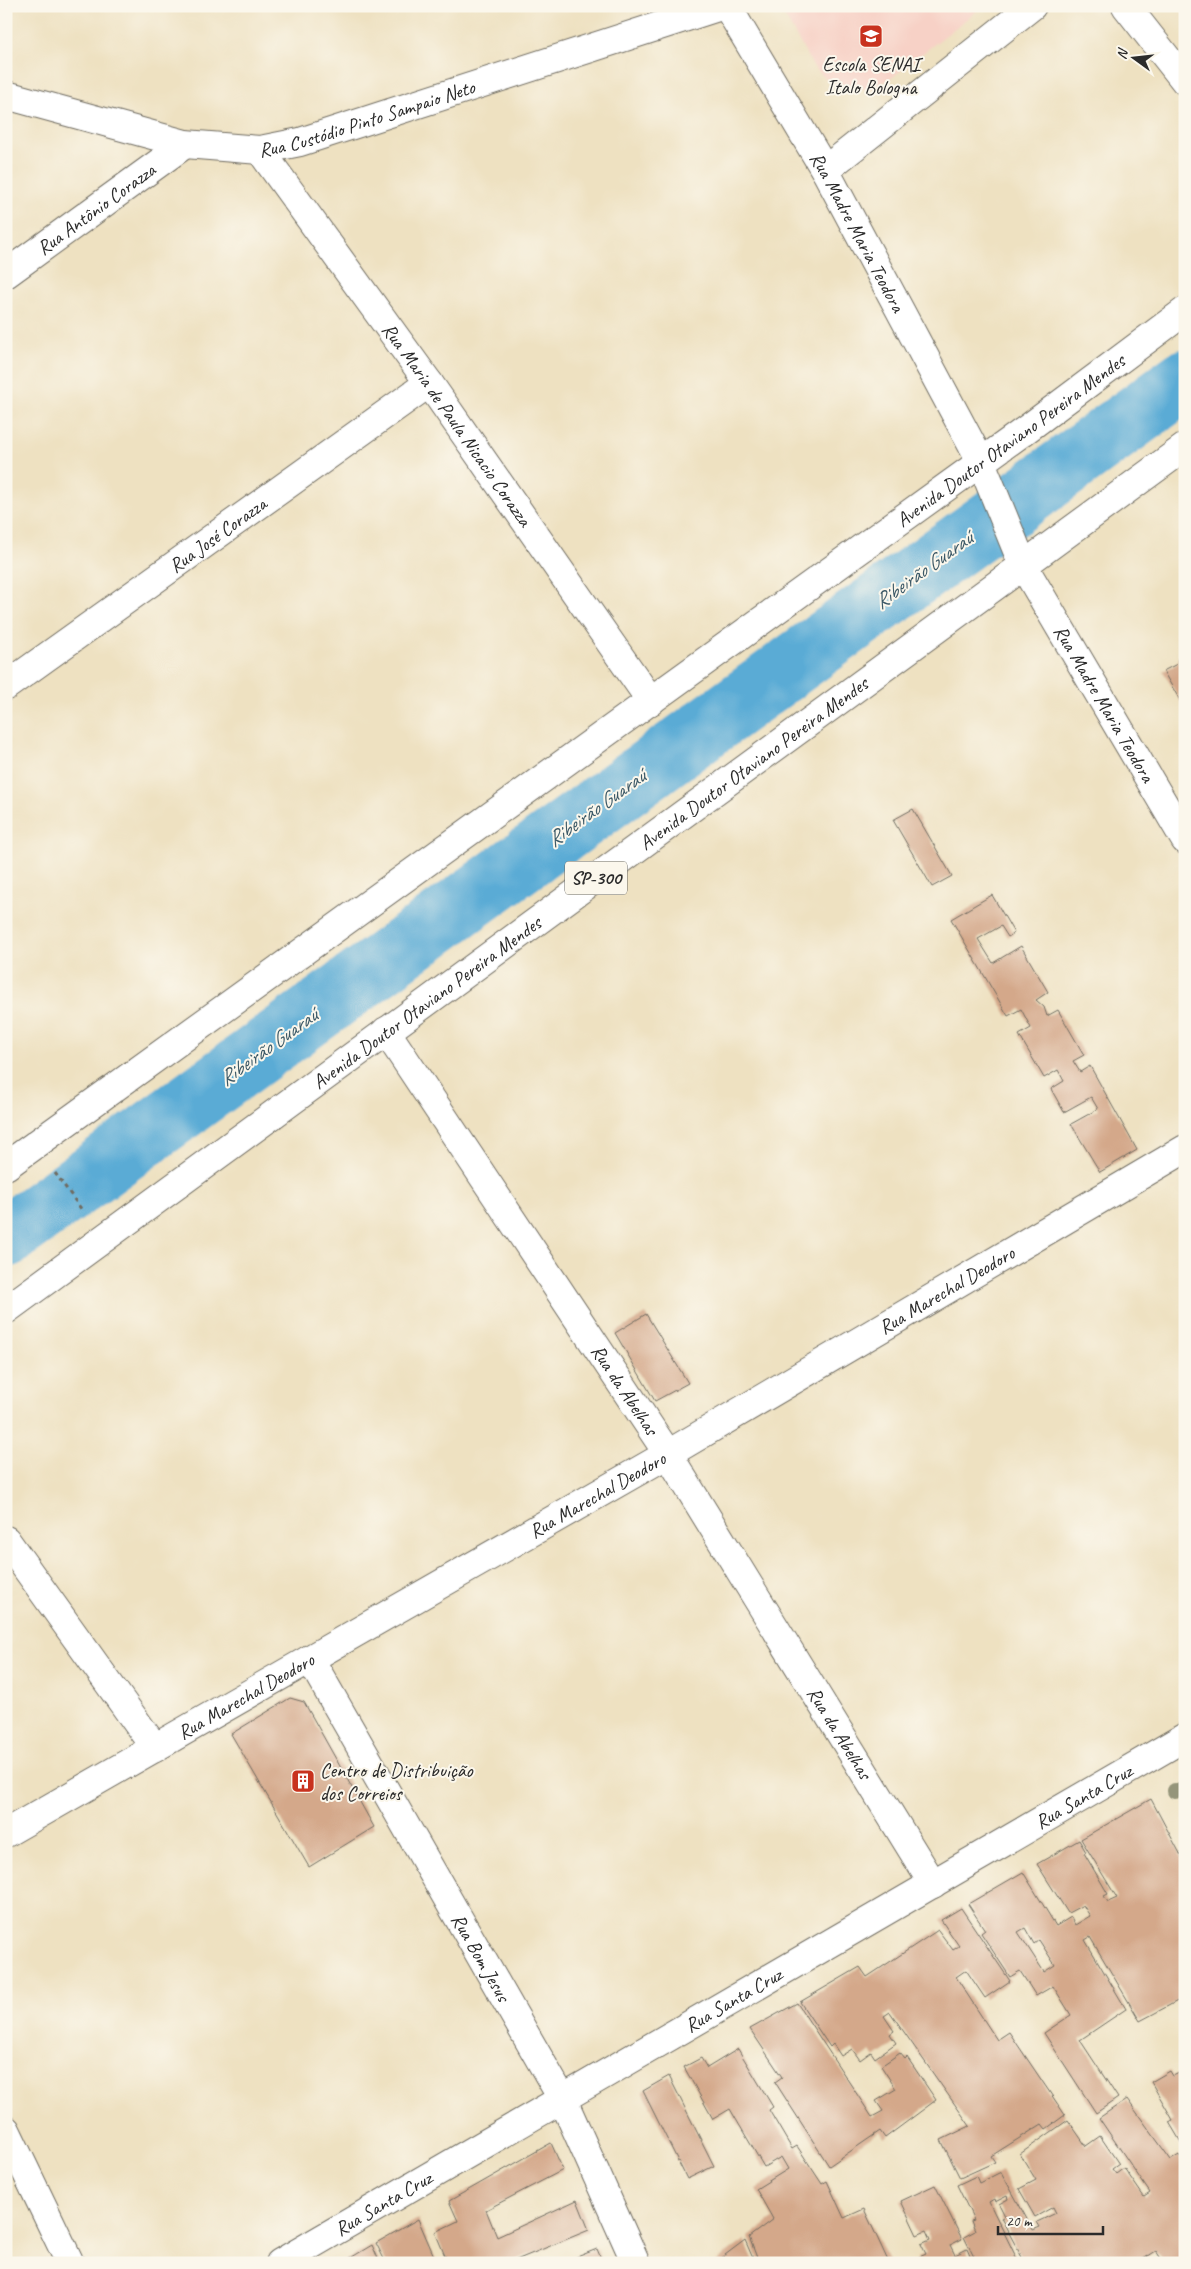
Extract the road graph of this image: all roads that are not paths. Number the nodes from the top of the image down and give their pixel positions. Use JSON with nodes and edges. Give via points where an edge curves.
{"nodes":[{"id":1,"x":721,"y":6,"type":"edge"},
{"id":2,"x":727,"y":6,"type":"edge"},
{"id":3,"x":1032,"y":6,"type":"edge"},
{"id":4,"x":1126,"y":6,"type":"edge"},
{"id":5,"x":1185,"y":81,"type":"edge"},
{"id":6,"x":6,"y":95,"type":"edge"},
{"id":7,"x":185,"y":144,"type":"junction"},
{"id":8,"x":260,"y":150,"type":"junction"},
{"id":9,"x":824,"y":170,"type":"junction"},
{"id":10,"x":6,"y":274,"type":"edge"},
{"id":11,"x":1185,"y":311,"type":"edge"},
{"id":12,"x":429,"y":383,"type":"junction"},
{"id":13,"x":1185,"y":447,"type":"edge"},
{"id":14,"x":985,"y":472,"type":"junction"},
{"id":15,"x":1018,"y":554,"type":"junction"},
{"id":16,"x":6,"y":686,"type":"edge"},
{"id":17,"x":650,"y":701,"type":"junction"},
{"id":18,"x":1185,"y":840,"type":"edge"},
{"id":19,"x":386,"y":1032,"type":"junction"},
{"id":20,"x":1185,"y":1149,"type":"edge"},
{"id":21,"x":6,"y":1166,"type":"edge"},
{"id":22,"x":6,"y":1310,"type":"edge"},
{"id":23,"x":668,"y":1454,"type":"junction"},
{"id":24,"x":6,"y":1540,"type":"edge"},
{"id":25,"x":310,"y":1659,"type":"junction"},
{"id":26,"x":1185,"y":1737,"type":"edge"},
{"id":27,"x":154,"y":1748,"type":"junction"},
{"id":28,"x":6,"y":1833,"type":"edge"},
{"id":29,"x":932,"y":1884,"type":"junction"},
{"id":30,"x":563,"y":2100,"type":"junction"},
{"id":31,"x":6,"y":2130,"type":"edge"},
{"id":32,"x":70,"y":2263,"type":"edge"},
{"id":33,"x":280,"y":2263,"type":"edge"},
{"id":34,"x":636,"y":2263,"type":"edge"}],
"edges":[{"from":1,"to":8,"type":"street","name":"Rua Custódio Pinto Sampaio Neto","via":[[300,142]]},
{"from":2,"to":9,"type":"street","name":"Rua Madre Maria Teodora"},
{"from":3,"to":9,"type":"street"},
{"from":4,"to":5,"type":"street"},
{"from":6,"to":7,"type":"street","name":"Rua Custódio Pinto Sampaio Neto"},
{"from":7,"to":8,"type":"street","name":"Rua Custódio Pinto Sampaio Neto"},
{"from":7,"to":10,"type":"street","name":"Rua Antônio Corazza"},
{"from":8,"to":12,"type":"street","name":"Rua Maria de Paula Nicacio Corazza"},
{"from":9,"to":14,"type":"street","name":"Rua Madre Maria Teodora"},
{"from":11,"to":14,"type":"street","name":"Avenida Doutor Otaviano Pereira Mendes"},
{"from":12,"to":16,"type":"street","name":"Rua José Corazza"},
{"from":12,"to":17,"type":"street","name":"Rua Maria de Paula Nicacio Corazza"},
{"from":13,"to":15,"type":"street","name":"Avenida Doutor Otaviano Pereira Mendes","number":"SP-300"},
{"from":14,"to":15,"type":"street","name":"Rua Madre Maria Teodora"},
{"from":14,"to":17,"type":"street","name":"Avenida Doutor Otaviano Pereira Mendes"},
{"from":15,"to":18,"type":"street","name":"Rua Madre Maria Teodora"},
{"from":15,"to":19,"type":"street","name":"Avenida Doutor Otaviano Pereira Mendes","number":"SP-300"},
{"from":17,"to":21,"type":"street","name":"Avenida Doutor Otaviano Pereira Mendes"},
{"from":19,"to":22,"type":"street","name":"Avenida Doutor Otaviano Pereira Mendes","number":"SP-300"},
{"from":19,"to":23,"type":"street","name":"Rua da Abelhas"},
{"from":20,"to":23,"type":"street","name":"Rua Marechal Deodoro"},
{"from":23,"to":25,"type":"street","name":"Rua Marechal Deodoro"},
{"from":23,"to":29,"type":"street","name":"Rua da Abelhas"},
{"from":24,"to":27,"type":"street"},
{"from":25,"to":27,"type":"street","name":"Rua Marechal Deodoro"},
{"from":25,"to":30,"type":"street","name":"Rua Bom Jesus"},
{"from":26,"to":29,"type":"street","name":"Rua Santa Cruz"},
{"from":27,"to":28,"type":"street","name":"Rua Marechal Deodoro"},
{"from":29,"to":30,"type":"street","name":"Rua Santa Cruz"},
{"from":30,"to":33,"type":"street","name":"Rua Santa Cruz"},
{"from":30,"to":34,"type":"street","name":"Rua Bom Jesus"},
{"from":31,"to":32,"type":"street"}]}
